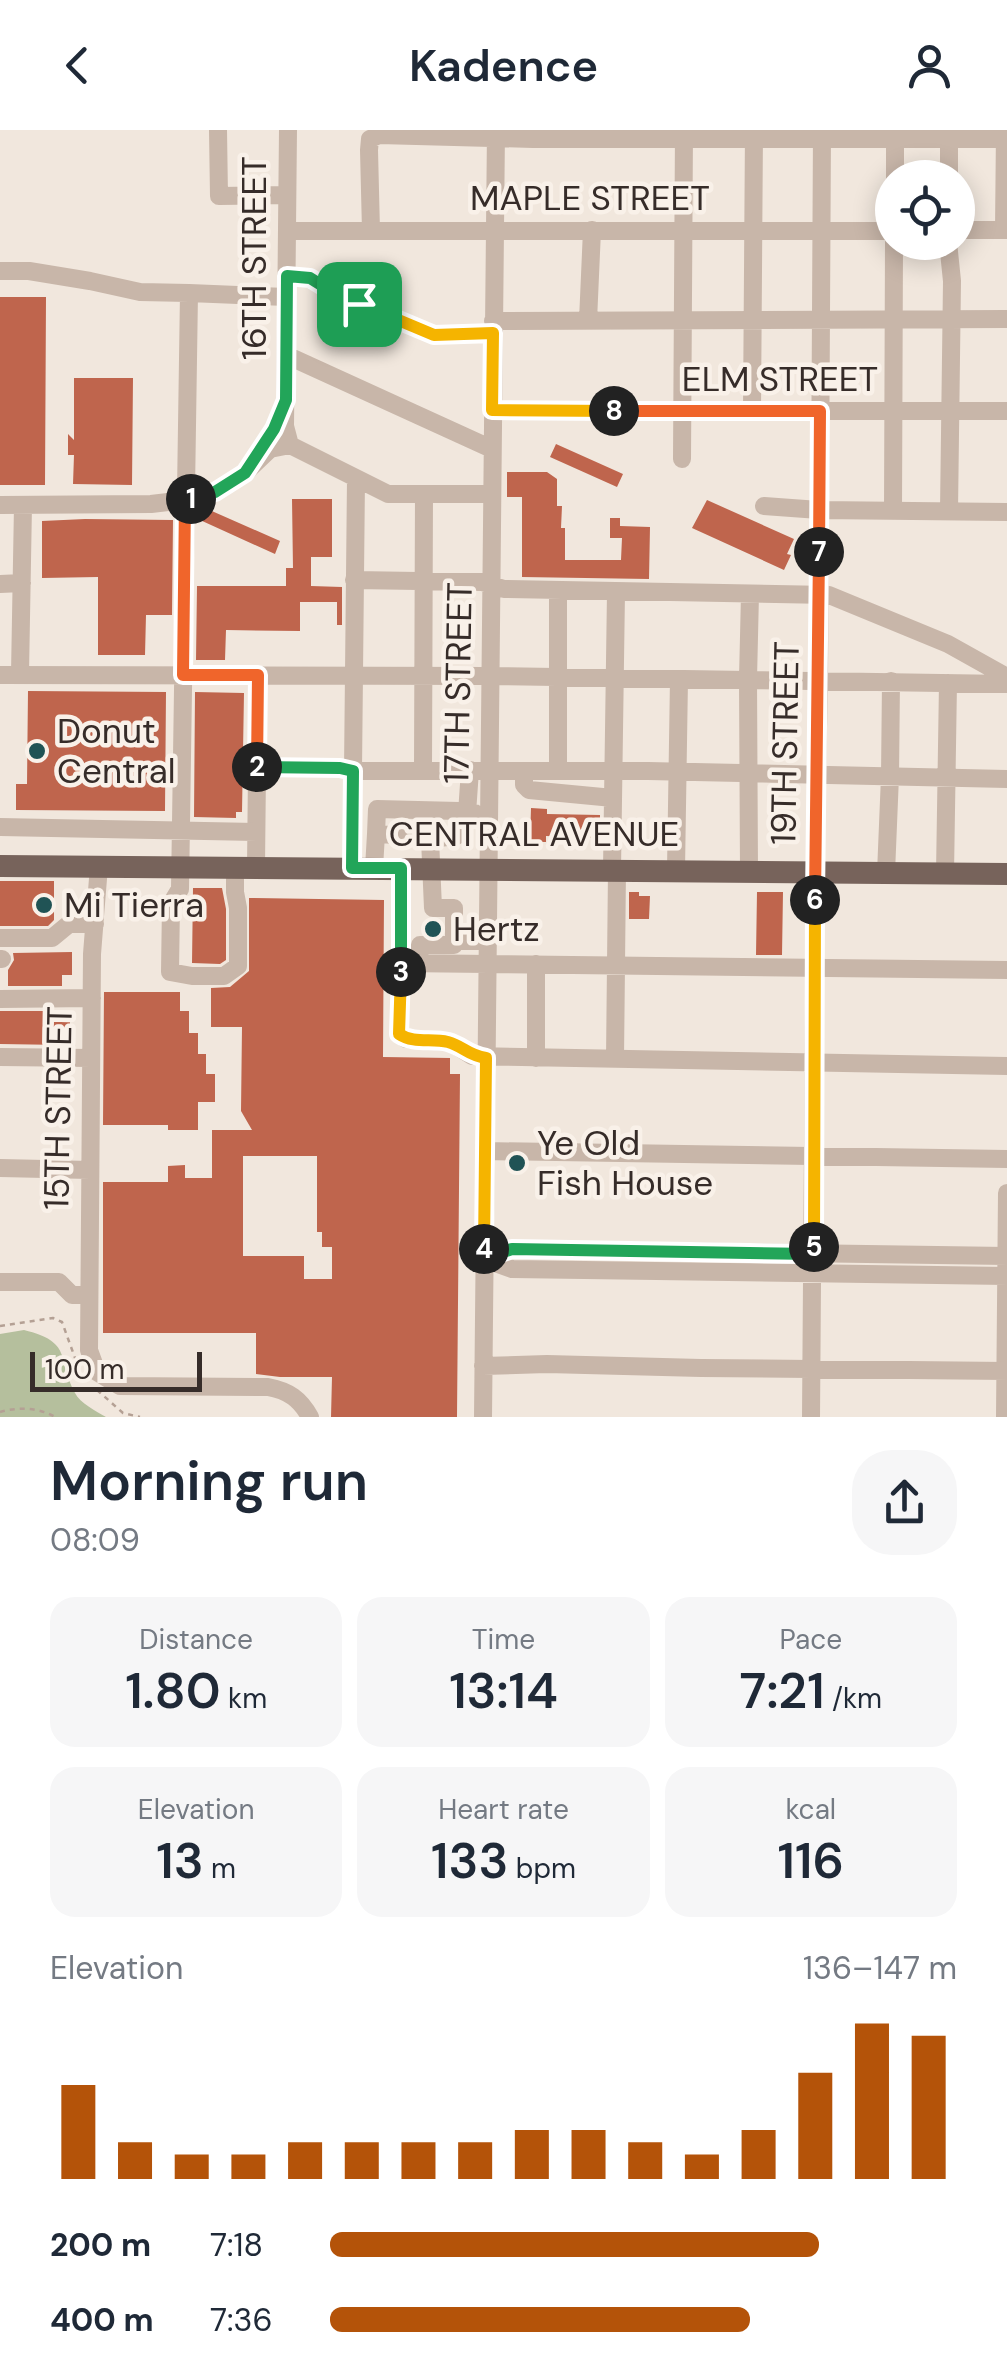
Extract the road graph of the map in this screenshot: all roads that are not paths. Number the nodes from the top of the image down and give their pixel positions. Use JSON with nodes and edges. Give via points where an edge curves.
{"nodes":[{"id":1,"x":218,"y":130,"type":"edge"},
{"id":2,"x":288,"y":130,"type":"edge"},
{"id":3,"x":496,"y":133,"type":"edge"},
{"id":4,"x":563,"y":134,"type":"edge"},
{"id":5,"x":623,"y":134,"type":"edge"},
{"id":6,"x":684,"y":134,"type":"edge"},
{"id":7,"x":822,"y":134,"type":"edge"},
{"id":8,"x":895,"y":134,"type":"edge"},
{"id":9,"x":949,"y":134,"type":"edge"},
{"id":10,"x":754,"y":135,"type":"edge"},
{"id":11,"x":1005,"y":136,"type":"edge"},
{"id":12,"x":895,"y":160,"type":"edge"},
{"id":13,"x":948,"y":160,"type":"edge"},
{"id":14,"x":288,"y":195,"type":"junction"},
{"id":15,"x":494,"y":230,"type":"junction"},
{"id":16,"x":592,"y":230,"type":"junction"},
{"id":17,"x":683,"y":230,"type":"junction"},
{"id":18,"x":753,"y":230,"type":"junction"},
{"id":19,"x":875,"y":230,"type":"edge"},
{"id":20,"x":975,"y":230,"type":"edge"},
{"id":21,"x":1006,"y":230,"type":"edge"},
{"id":22,"x":287,"y":231,"type":"junction"},
{"id":23,"x":371,"y":231,"type":"junction"},
{"id":24,"x":822,"y":231,"type":"junction"},
{"id":25,"x":894,"y":260,"type":"edge"},
{"id":26,"x":950,"y":260,"type":"edge"},
{"id":27,"x":0,"y":270,"type":"edge"},
{"id":28,"x":287,"y":276,"type":"junction"},
{"id":29,"x":189,"y":293,"type":"junction"},
{"id":30,"x":286,"y":297,"type":"junction"},
{"id":31,"x":1007,"y":319,"type":"edge"},
{"id":32,"x":682,"y":320,"type":"junction"},
{"id":33,"x":753,"y":320,"type":"junction"},
{"id":34,"x":821,"y":320,"type":"junction"},
{"id":35,"x":893,"y":320,"type":"junction"},
{"id":36,"x":951,"y":320,"type":"junction"},
{"id":37,"x":588,"y":321,"type":"junction"},
{"id":38,"x":493,"y":327,"type":"junction"},
{"id":39,"x":286,"y":355,"type":"junction"},
{"id":40,"x":286,"y":400,"type":"junction"},
{"id":41,"x":492,"y":410,"type":"junction"},
{"id":42,"x":682,"y":411,"type":"junction"},
{"id":43,"x":752,"y":411,"type":"junction"},
{"id":44,"x":820,"y":411,"type":"junction"},
{"id":45,"x":892,"y":411,"type":"junction"},
{"id":46,"x":950,"y":411,"type":"junction"},
{"id":47,"x":1007,"y":412,"type":"edge"},
{"id":48,"x":290,"y":445,"type":"junction"},
{"id":49,"x":492,"y":449,"type":"junction"},
{"id":50,"x":682,"y":460,"type":"dead end"},
{"id":51,"x":245,"y":473,"type":"junction"},
{"id":52,"x":356,"y":479,"type":"junction"},
{"id":53,"x":424,"y":494,"type":"junction"},
{"id":54,"x":492,"y":494,"type":"junction"},
{"id":55,"x":185,"y":500,"type":"junction"},
{"id":56,"x":22,"y":504,"type":"junction"},
{"id":57,"x":0,"y":505,"type":"edge"},
{"id":58,"x":764,"y":506,"type":"dead end"},
{"id":59,"x":820,"y":510,"type":"junction"},
{"id":60,"x":893,"y":511,"type":"junction"},
{"id":61,"x":949,"y":511,"type":"junction"},
{"id":62,"x":1007,"y":512,"type":"edge"},
{"id":63,"x":354,"y":580,"type":"junction"},
{"id":64,"x":423,"y":582,"type":"junction"},
{"id":65,"x":22,"y":583,"type":"junction"},
{"id":66,"x":0,"y":584,"type":"edge"},
{"id":67,"x":492,"y":586,"type":"junction"},
{"id":68,"x":558,"y":590,"type":"junction"},
{"id":69,"x":616,"y":592,"type":"junction"},
{"id":70,"x":750,"y":594,"type":"junction"},
{"id":71,"x":819,"y":596,"type":"junction"},
{"id":72,"x":20,"y":674,"type":"junction"},
{"id":73,"x":0,"y":675,"type":"edge"},
{"id":74,"x":183,"y":675,"type":"junction"},
{"id":75,"x":258,"y":675,"type":"junction"},
{"id":76,"x":354,"y":676,"type":"junction"},
{"id":77,"x":423,"y":676,"type":"junction"},
{"id":78,"x":491,"y":676,"type":"junction"},
{"id":79,"x":558,"y":677,"type":"junction"},
{"id":80,"x":615,"y":678,"type":"junction"},
{"id":81,"x":679,"y":679,"type":"junction"},
{"id":82,"x":748,"y":680,"type":"junction"},
{"id":83,"x":819,"y":680,"type":"junction"},
{"id":84,"x":1007,"y":680,"type":"edge"},
{"id":85,"x":891,"y":682,"type":"junction"},
{"id":86,"x":948,"y":682,"type":"junction"},
{"id":87,"x":257,"y":768,"type":"junction"},
{"id":88,"x":423,"y":770,"type":"junction"},
{"id":89,"x":353,"y":771,"type":"junction"},
{"id":90,"x":480,"y":771,"type":"junction"},
{"id":91,"x":524,"y":771,"type":"junction"},
{"id":92,"x":558,"y":771,"type":"junction"},
{"id":93,"x":614,"y":772,"type":"junction"},
{"id":94,"x":748,"y":773,"type":"junction"},
{"id":95,"x":678,"y":774,"type":"junction"},
{"id":96,"x":817,"y":776,"type":"junction"},
{"id":97,"x":890,"y":776,"type":"junction"},
{"id":98,"x":945,"y":777,"type":"junction"},
{"id":99,"x":1007,"y":779,"type":"edge"},
{"id":100,"x":614,"y":798,"type":"junction"},
{"id":101,"x":489,"y":812,"type":"junction"},
{"id":102,"x":467,"y":814,"type":"junction"},
{"id":103,"x":0,"y":828,"type":"edge"},
{"id":104,"x":181,"y":831,"type":"junction"},
{"id":105,"x":256,"y":832,"type":"junction"},
{"id":106,"x":376,"y":834,"type":"junction"},
{"id":107,"x":430,"y":839,"type":"junction"},
{"id":108,"x":0,"y":866,"type":"edge"},
{"id":109,"x":99,"y":866,"type":"junction"},
{"id":110,"x":180,"y":867,"type":"junction"},
{"id":111,"x":245,"y":867,"type":"junction"},
{"id":112,"x":363,"y":868,"type":"junction"},
{"id":113,"x":401,"y":868,"type":"junction"},
{"id":114,"x":433,"y":868,"type":"junction"},
{"id":115,"x":488,"y":868,"type":"junction"},
{"id":116,"x":614,"y":870,"type":"junction"},
{"id":117,"x":676,"y":870,"type":"junction"},
{"id":118,"x":749,"y":871,"type":"junction"},
{"id":119,"x":815,"y":872,"type":"junction"},
{"id":120,"x":886,"y":873,"type":"junction"},
{"id":121,"x":945,"y":874,"type":"junction"},
{"id":122,"x":1007,"y":874,"type":"edge"},
{"id":123,"x":95,"y":924,"type":"junction"},
{"id":124,"x":0,"y":938,"type":"edge"},
{"id":125,"x":454,"y":941,"type":"junction"},
{"id":126,"x":487,"y":941,"type":"junction"},
{"id":127,"x":410,"y":963,"type":"junction"},
{"id":128,"x":487,"y":963,"type":"junction"},
{"id":129,"x":536,"y":964,"type":"junction"},
{"id":130,"x":616,"y":965,"type":"junction"},
{"id":131,"x":815,"y":968,"type":"junction"},
{"id":132,"x":1007,"y":970,"type":"edge"},
{"id":133,"x":92,"y":998,"type":"junction"},
{"id":134,"x":0,"y":999,"type":"edge"},
{"id":135,"x":0,"y":1057,"type":"edge"},
{"id":136,"x":92,"y":1058,"type":"junction"},
{"id":137,"x":486,"y":1058,"type":"junction"},
{"id":138,"x":536,"y":1058,"type":"junction"},
{"id":139,"x":616,"y":1060,"type":"junction"},
{"id":140,"x":815,"y":1062,"type":"junction"},
{"id":141,"x":1007,"y":1066,"type":"edge"},
{"id":142,"x":485,"y":1150,"type":"junction"},
{"id":143,"x":814,"y":1154,"type":"junction"},
{"id":144,"x":1007,"y":1158,"type":"edge"},
{"id":145,"x":0,"y":1168,"type":"edge"},
{"id":146,"x":90,"y":1170,"type":"junction"},
{"id":147,"x":1007,"y":1193,"type":"edge"},
{"id":148,"x":814,"y":1254,"type":"junction"},
{"id":149,"x":1007,"y":1256,"type":"edge"},
{"id":150,"x":484,"y":1259,"type":"junction"},
{"id":151,"x":814,"y":1274,"type":"junction"},
{"id":152,"x":1007,"y":1276,"type":"edge"},
{"id":153,"x":0,"y":1282,"type":"edge"},
{"id":154,"x":89,"y":1295,"type":"junction"},
{"id":155,"x":484,"y":1366,"type":"junction"},
{"id":156,"x":812,"y":1368,"type":"junction"},
{"id":157,"x":1006,"y":1371,"type":"edge"},
{"id":158,"x":310,"y":1417,"type":"edge"},
{"id":159,"x":483,"y":1417,"type":"edge"},
{"id":160,"x":811,"y":1417,"type":"edge"},
{"id":161,"x":1005,"y":1417,"type":"edge"}],
"edges":[{"from":1,"to":14,"type":"street","via":[[219,196]]},
{"from":2,"to":14,"type":"street","name":"16TH STREET"},
{"from":3,"to":4,"type":"street","via":[[533,139]]},
{"from":3,"to":15,"type":"street","name":"17TH STREET"},
{"from":3,"to":23,"type":"street","via":[[370,139]]},
{"from":4,"to":5,"type":"street"},
{"from":5,"to":6,"type":"street"},
{"from":6,"to":10,"type":"street"},
{"from":6,"to":17,"type":"street"},
{"from":7,"to":8,"type":"street"},
{"from":7,"to":10,"type":"street"},
{"from":7,"to":24,"type":"street","name":"19TH STREET"},
{"from":8,"to":9,"type":"street"},
{"from":8,"to":12,"type":"street"},
{"from":9,"to":11,"type":"street"},
{"from":9,"to":13,"type":"street"},
{"from":10,"to":18,"type":"street"},
{"from":11,"to":21,"type":"street"},
{"from":14,"to":22,"type":"street","name":"16TH STREET"},
{"from":15,"to":16,"type":"street","name":"MAPLE STREET"},
{"from":15,"to":23,"type":"street","name":"MAPLE STREET"},
{"from":15,"to":38,"type":"street","name":"17TH STREET"},
{"from":16,"to":17,"type":"street","name":"MAPLE STREET"},
{"from":16,"to":37,"type":"street"},
{"from":17,"to":18,"type":"street","name":"MAPLE STREET"},
{"from":17,"to":32,"type":"street"},
{"from":18,"to":24,"type":"street","name":"MAPLE STREET"},
{"from":18,"to":33,"type":"street"},
{"from":19,"to":24,"type":"street","name":"MAPLE STREET"},
{"from":20,"to":21,"type":"street"},
{"from":22,"to":23,"type":"street","name":"MAPLE STREET"},
{"from":22,"to":28,"type":"street","name":"16TH STREET"},
{"from":24,"to":34,"type":"street","name":"19TH STREET"},
{"from":25,"to":35,"type":"street"},
{"from":26,"to":36,"type":"street"},
{"from":27,"to":29,"type":"street"},
{"from":28,"to":30,"type":"street","name":"16TH STREET"},
{"from":28,"to":38,"type":"street","via":[[310,278],[359,304],[383,305],[384,314],[434,335]]},
{"from":29,"to":30,"type":"street"},
{"from":29,"to":55,"type":"street"},
{"from":30,"to":39,"type":"street","name":"16TH STREET"},
{"from":31,"to":36,"type":"street"},
{"from":32,"to":33,"type":"street"},
{"from":32,"to":37,"type":"street"},
{"from":32,"to":42,"type":"street"},
{"from":33,"to":34,"type":"street"},
{"from":33,"to":43,"type":"street"},
{"from":34,"to":35,"type":"street"},
{"from":34,"to":44,"type":"street","name":"19TH STREET"},
{"from":35,"to":36,"type":"street"},
{"from":35,"to":45,"type":"street"},
{"from":36,"to":46,"type":"street"},
{"from":37,"to":38,"type":"street"},
{"from":38,"to":41,"type":"street","name":"17TH STREET"},
{"from":39,"to":40,"type":"street","name":"16TH STREET"},
{"from":39,"to":49,"type":"street"},
{"from":40,"to":48,"type":"street","name":"16TH STREET"},
{"from":40,"to":51,"type":"street"},
{"from":41,"to":42,"type":"street","name":"ELM STREET"},
{"from":41,"to":49,"type":"street","name":"17TH STREET"},
{"from":42,"to":43,"type":"street","name":"ELM STREET"},
{"from":42,"to":50,"type":"street"},
{"from":43,"to":44,"type":"street","name":"ELM STREET"},
{"from":44,"to":45,"type":"street","name":"ELM STREET"},
{"from":44,"to":59,"type":"street","name":"19TH STREET"},
{"from":45,"to":46,"type":"street","name":"ELM STREET"},
{"from":45,"to":60,"type":"street"},
{"from":46,"to":47,"type":"street","name":"ELM STREET"},
{"from":46,"to":61,"type":"street"},
{"from":48,"to":51,"type":"street","via":[[270,450]]},
{"from":48,"to":52,"type":"street"},
{"from":49,"to":54,"type":"street","name":"17TH STREET"},
{"from":51,"to":55,"type":"street","via":[[215,492]]},
{"from":52,"to":53,"type":"street","via":[[388,494]]},
{"from":52,"to":63,"type":"street"},
{"from":53,"to":54,"type":"street"},
{"from":53,"to":64,"type":"street"},
{"from":54,"to":67,"type":"street","name":"17TH STREET"},
{"from":55,"to":56,"type":"street"},
{"from":55,"to":74,"type":"street"},
{"from":56,"to":57,"type":"street"},
{"from":56,"to":65,"type":"street"},
{"from":58,"to":59,"type":"street"},
{"from":59,"to":60,"type":"street"},
{"from":59,"to":71,"type":"street","name":"19TH STREET"},
{"from":60,"to":61,"type":"street"},
{"from":61,"to":62,"type":"street"},
{"from":63,"to":64,"type":"street"},
{"from":63,"to":76,"type":"street"},
{"from":64,"to":67,"type":"street"},
{"from":64,"to":77,"type":"street"},
{"from":65,"to":66,"type":"street"},
{"from":65,"to":72,"type":"street"},
{"from":67,"to":68,"type":"street"},
{"from":67,"to":78,"type":"street","name":"17TH STREET"},
{"from":68,"to":69,"type":"street"},
{"from":68,"to":79,"type":"street"},
{"from":69,"to":70,"type":"street"},
{"from":69,"to":80,"type":"street"},
{"from":70,"to":71,"type":"street"},
{"from":70,"to":82,"type":"street"},
{"from":71,"to":83,"type":"street","name":"19TH STREET"},
{"from":71,"to":84,"type":"street","via":[[932,637]]},
{"from":72,"to":73,"type":"street"},
{"from":72,"to":74,"type":"street"},
{"from":74,"to":75,"type":"street"},
{"from":74,"to":104,"type":"street"},
{"from":75,"to":76,"type":"street"},
{"from":75,"to":87,"type":"street"},
{"from":76,"to":77,"type":"street"},
{"from":76,"to":89,"type":"street"},
{"from":77,"to":78,"type":"street"},
{"from":77,"to":88,"type":"street"},
{"from":78,"to":79,"type":"street"},
{"from":78,"to":90,"type":"street","name":"17TH STREET"},
{"from":79,"to":80,"type":"street"},
{"from":79,"to":92,"type":"street"},
{"from":80,"to":81,"type":"street"},
{"from":80,"to":93,"type":"street"},
{"from":81,"to":82,"type":"street"},
{"from":81,"to":95,"type":"street"},
{"from":82,"to":83,"type":"street"},
{"from":82,"to":94,"type":"street"},
{"from":83,"to":85,"type":"street"},
{"from":83,"to":96,"type":"street","name":"19TH STREET"},
{"from":84,"to":86,"type":"street"},
{"from":85,"to":86,"type":"street"},
{"from":85,"to":97,"type":"street"},
{"from":86,"to":98,"type":"street"},
{"from":87,"to":89,"type":"street"},
{"from":87,"to":105,"type":"street"},
{"from":88,"to":89,"type":"street"},
{"from":88,"to":90,"type":"street"},
{"from":89,"to":112,"type":"street"},
{"from":90,"to":91,"type":"street"},
{"from":90,"to":101,"type":"street","name":"17TH STREET"},
{"from":90,"to":102,"type":"street"},
{"from":91,"to":92,"type":"street"},
{"from":91,"to":100,"type":"street","via":[[529,790]]},
{"from":92,"to":93,"type":"street"},
{"from":93,"to":95,"type":"street"},
{"from":93,"to":100,"type":"street"},
{"from":94,"to":95,"type":"street"},
{"from":94,"to":96,"type":"street"},
{"from":94,"to":118,"type":"street"},
{"from":95,"to":117,"type":"street"},
{"from":96,"to":97,"type":"street"},
{"from":96,"to":119,"type":"street","name":"19TH STREET"},
{"from":97,"to":98,"type":"street"},
{"from":97,"to":120,"type":"street"},
{"from":98,"to":99,"type":"street"},
{"from":98,"to":121,"type":"street"},
{"from":100,"to":116,"type":"street"},
{"from":101,"to":102,"type":"street"},
{"from":101,"to":115,"type":"street","name":"17TH STREET"},
{"from":102,"to":106,"type":"street","via":[[377,809]]},
{"from":102,"to":107,"type":"street","via":[[456,836]]},
{"from":103,"to":104,"type":"street"},
{"from":104,"to":105,"type":"street"},
{"from":104,"to":110,"type":"street"},
{"from":105,"to":111,"type":"street"},
{"from":106,"to":107,"type":"street"},
{"from":106,"to":112,"type":"street"},
{"from":107,"to":114,"type":"street"},
{"from":108,"to":109,"type":"main road","name":"CENTRAL AVENUE"},
{"from":109,"to":110,"type":"main road","name":"CENTRAL AVENUE"},
{"from":109,"to":123,"type":"street","name":"15TH STREET"},
{"from":110,"to":111,"type":"main road","name":"CENTRAL AVENUE"},
{"from":110,"to":111,"type":"street","via":[[180,889],[171,904],[170,972],[192,976],[224,976],[238,966],[235,892]]},
{"from":111,"to":112,"type":"main road","name":"CENTRAL AVENUE"},
{"from":112,"to":113,"type":"main road","name":"CENTRAL AVENUE"},
{"from":113,"to":114,"type":"main road","name":"CENTRAL AVENUE"},
{"from":113,"to":127,"type":"street"},
{"from":114,"to":115,"type":"main road","name":"CENTRAL AVENUE"},
{"from":114,"to":125,"type":"street","via":[[432,908],[454,908]]},
{"from":115,"to":116,"type":"main road","name":"CENTRAL AVENUE"},
{"from":115,"to":126,"type":"street","name":"17TH STREET"},
{"from":116,"to":117,"type":"main road","name":"CENTRAL AVENUE"},
{"from":116,"to":130,"type":"street"},
{"from":117,"to":118,"type":"main road","name":"CENTRAL AVENUE"},
{"from":118,"to":119,"type":"main road","name":"CENTRAL AVENUE"},
{"from":119,"to":120,"type":"main road","name":"CENTRAL AVENUE"},
{"from":119,"to":131,"type":"street","name":"19TH STREET"},
{"from":120,"to":121,"type":"main road","name":"CENTRAL AVENUE"},
{"from":121,"to":122,"type":"main road","name":"CENTRAL AVENUE"},
{"from":123,"to":124,"type":"street","via":[[69,924],[52,938]]},
{"from":123,"to":133,"type":"street","name":"15TH STREET"},
{"from":125,"to":126,"type":"street"},
{"from":125,"to":127,"type":"street","via":[[420,944]]},
{"from":126,"to":128,"type":"street","name":"17TH STREET"},
{"from":127,"to":128,"type":"street"},
{"from":127,"to":137,"type":"street","via":[[399,1034],[450,1042]]},
{"from":128,"to":129,"type":"street"},
{"from":128,"to":137,"type":"street","name":"17TH STREET"},
{"from":129,"to":130,"type":"street"},
{"from":129,"to":138,"type":"street"},
{"from":130,"to":131,"type":"street"},
{"from":130,"to":139,"type":"street"},
{"from":131,"to":132,"type":"street"},
{"from":131,"to":140,"type":"street","name":"19TH STREET"},
{"from":133,"to":134,"type":"street"},
{"from":133,"to":136,"type":"street","name":"15TH STREET"},
{"from":135,"to":136,"type":"street"},
{"from":136,"to":146,"type":"street","name":"15TH STREET"},
{"from":137,"to":138,"type":"street"},
{"from":137,"to":142,"type":"street","name":"17TH STREET"},
{"from":138,"to":139,"type":"street"},
{"from":139,"to":140,"type":"street"},
{"from":140,"to":141,"type":"street"},
{"from":140,"to":143,"type":"street","name":"19TH STREET"},
{"from":142,"to":143,"type":"street"},
{"from":142,"to":150,"type":"street","name":"17TH STREET"},
{"from":143,"to":144,"type":"street"},
{"from":143,"to":148,"type":"street","name":"19TH STREET"},
{"from":145,"to":146,"type":"street"},
{"from":146,"to":154,"type":"street","name":"15TH STREET"},
{"from":147,"to":149,"type":"street"},
{"from":148,"to":149,"type":"street"},
{"from":148,"to":150,"type":"street","via":[[512,1249]]},
{"from":148,"to":151,"type":"street","name":"19TH STREET"},
{"from":149,"to":152,"type":"street"},
{"from":150,"to":151,"type":"street","via":[[512,1269]]},
{"from":150,"to":155,"type":"street","name":"17TH STREET"},
{"from":151,"to":152,"type":"street"},
{"from":151,"to":156,"type":"street","name":"19TH STREET"},
{"from":152,"to":157,"type":"street"},
{"from":153,"to":154,"type":"street","via":[[59,1282],[72,1294]]},
{"from":154,"to":158,"type":"street","name":"15TH STREET","via":[[88,1350],[97,1372],[120,1386],[284,1390]]},
{"from":155,"to":156,"type":"street"},
{"from":155,"to":159,"type":"street","name":"17TH STREET"},
{"from":156,"to":157,"type":"street"},
{"from":156,"to":160,"type":"street","name":"19TH STREET"},
{"from":157,"to":161,"type":"street"}]}
